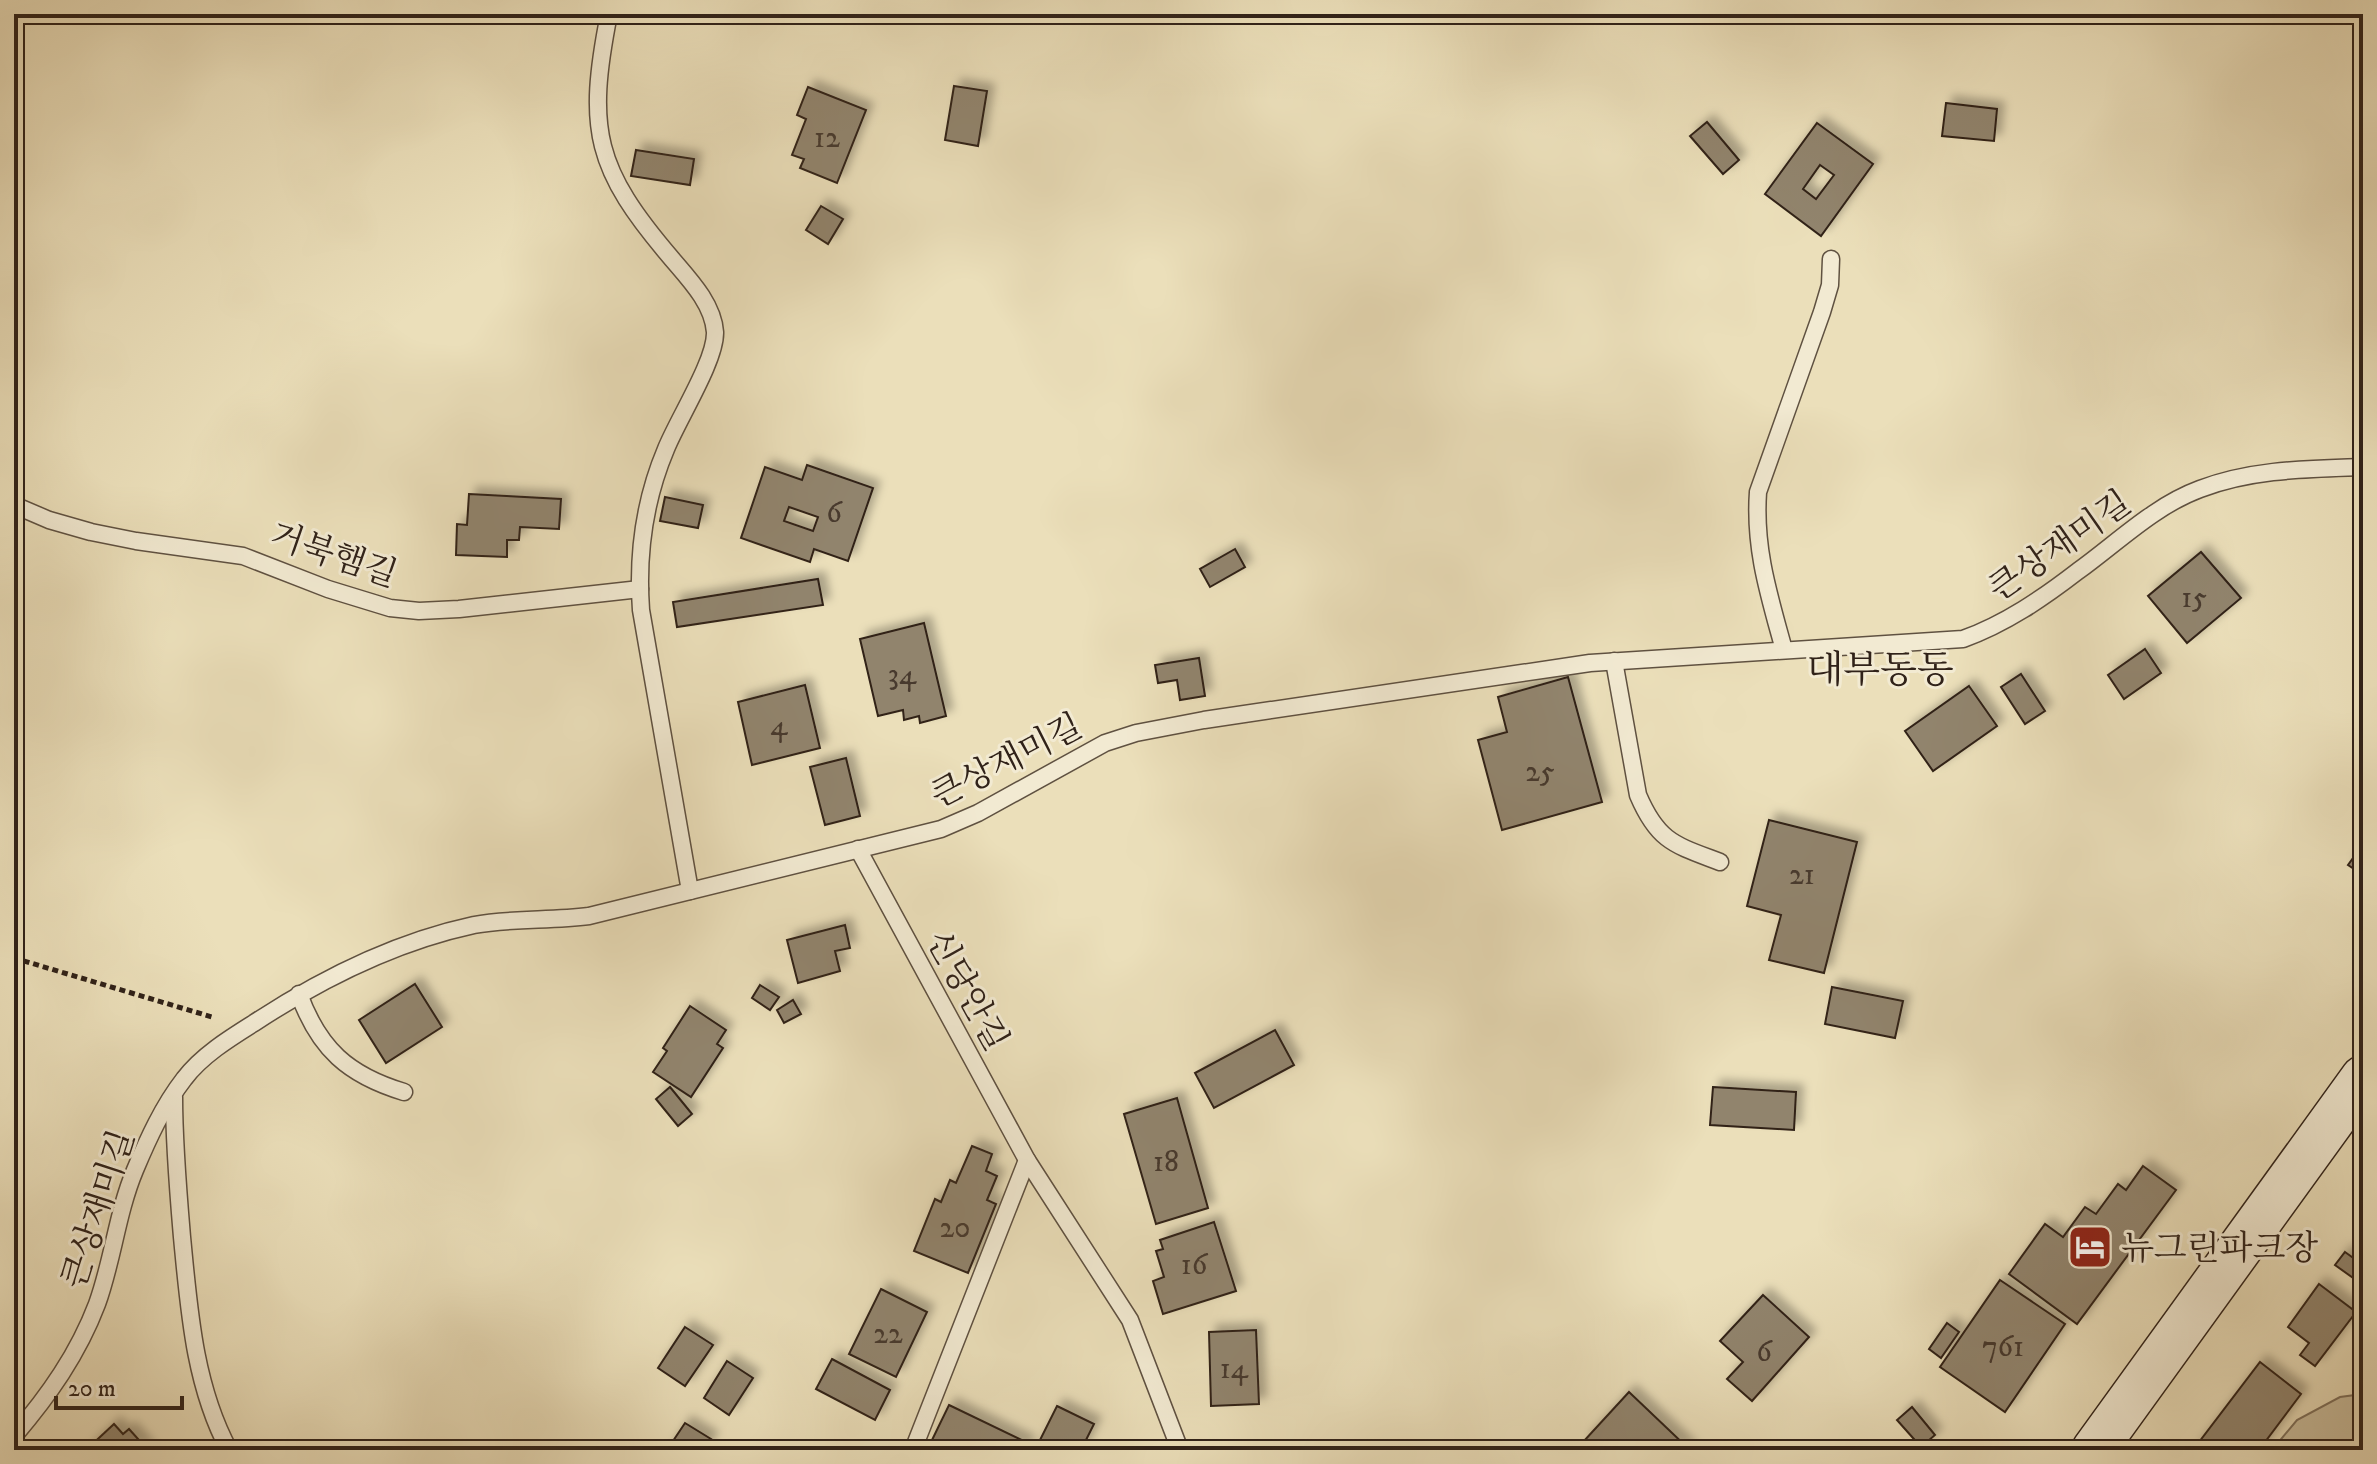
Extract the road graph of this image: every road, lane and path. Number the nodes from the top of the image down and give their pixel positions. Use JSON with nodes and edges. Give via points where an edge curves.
{"nodes":[{"id":1,"x":609,"y":14,"type":"edge"},
{"id":2,"x":1831,"y":259,"type":"dead end"},
{"id":3,"x":2363,"y":467,"type":"edge"},
{"id":4,"x":14,"y":505,"type":"edge"},
{"id":5,"x":640,"y":589,"type":"junction"},
{"id":6,"x":1784,"y":650,"type":"junction"},
{"id":7,"x":1614,"y":661,"type":"junction"},
{"id":8,"x":858,"y":849,"type":"junction"},
{"id":9,"x":1720,"y":862,"type":"dead end"},
{"id":10,"x":690,"y":891,"type":"junction"},
{"id":11,"x":14,"y":958,"type":"edge"},
{"id":12,"x":299,"y":994,"type":"junction"},
{"id":13,"x":246,"y":1027,"type":"junction"},
{"id":14,"x":2363,"y":1078,"type":"edge"},
{"id":15,"x":404,"y":1092,"type":"dead end"},
{"id":16,"x":174,"y":1095,"type":"junction"},
{"id":17,"x":1027,"y":1160,"type":"junction"},
{"id":18,"x":14,"y":1436,"type":"edge"},
{"id":19,"x":229,"y":1450,"type":"edge"},
{"id":20,"x":913,"y":1450,"type":"edge"},
{"id":21,"x":1180,"y":1450,"type":"edge"},
{"id":22,"x":2094,"y":1450,"type":"edge"}],
"edges":[{"from":1,"to":5,"type":"lane","via":[[596,113],[603,153],[620,190],[694,284],[715,329],[711,355],[650,492]]},
{"from":2,"to":6,"type":"lane","via":[[1822,312],[1758,492],[1759,558]]},
{"from":3,"to":6,"type":"lane","name":"큰상재미길","via":[[2282,471],[2198,490],[1989,630],[1963,639]]},
{"from":4,"to":5,"type":"lane","name":"거북햄길","via":[[91,532],[243,556],[390,608],[459,609]]},
{"from":5,"to":10,"type":"lane"},
{"from":6,"to":7,"type":"lane","name":"큰상재미길"},
{"from":7,"to":8,"type":"lane","name":"큰상재미길","via":[[1136,733],[1105,743],[941,829]]},
{"from":7,"to":9,"type":"lane","via":[[1646,814],[1674,845]]},
{"from":8,"to":10,"type":"lane","name":"큰상재미길"},
{"from":8,"to":17,"type":"lane","name":"신당안길"},
{"from":10,"to":12,"type":"lane","name":"큰상재미길","via":[[589,916],[476,925],[368,960]]},
{"from":11,"to":13,"type":"path"},
{"from":12,"to":13,"type":"lane","name":"큰상재미길"},
{"from":12,"to":15,"type":"lane","via":[[326,1048],[376,1083]]},
{"from":13,"to":16,"type":"lane","name":"큰상재미길","via":[[185,1077]]},
{"from":14,"to":22,"type":"main road"},
{"from":16,"to":18,"type":"lane","name":"큰상재미길","via":[[134,1172],[98,1301],[78,1350]]},
{"from":16,"to":19,"type":"lane","via":[[197,1358]]},
{"from":17,"to":20,"type":"lane"},
{"from":17,"to":21,"type":"lane","name":"신당안길","via":[[1130,1320]]}]}
